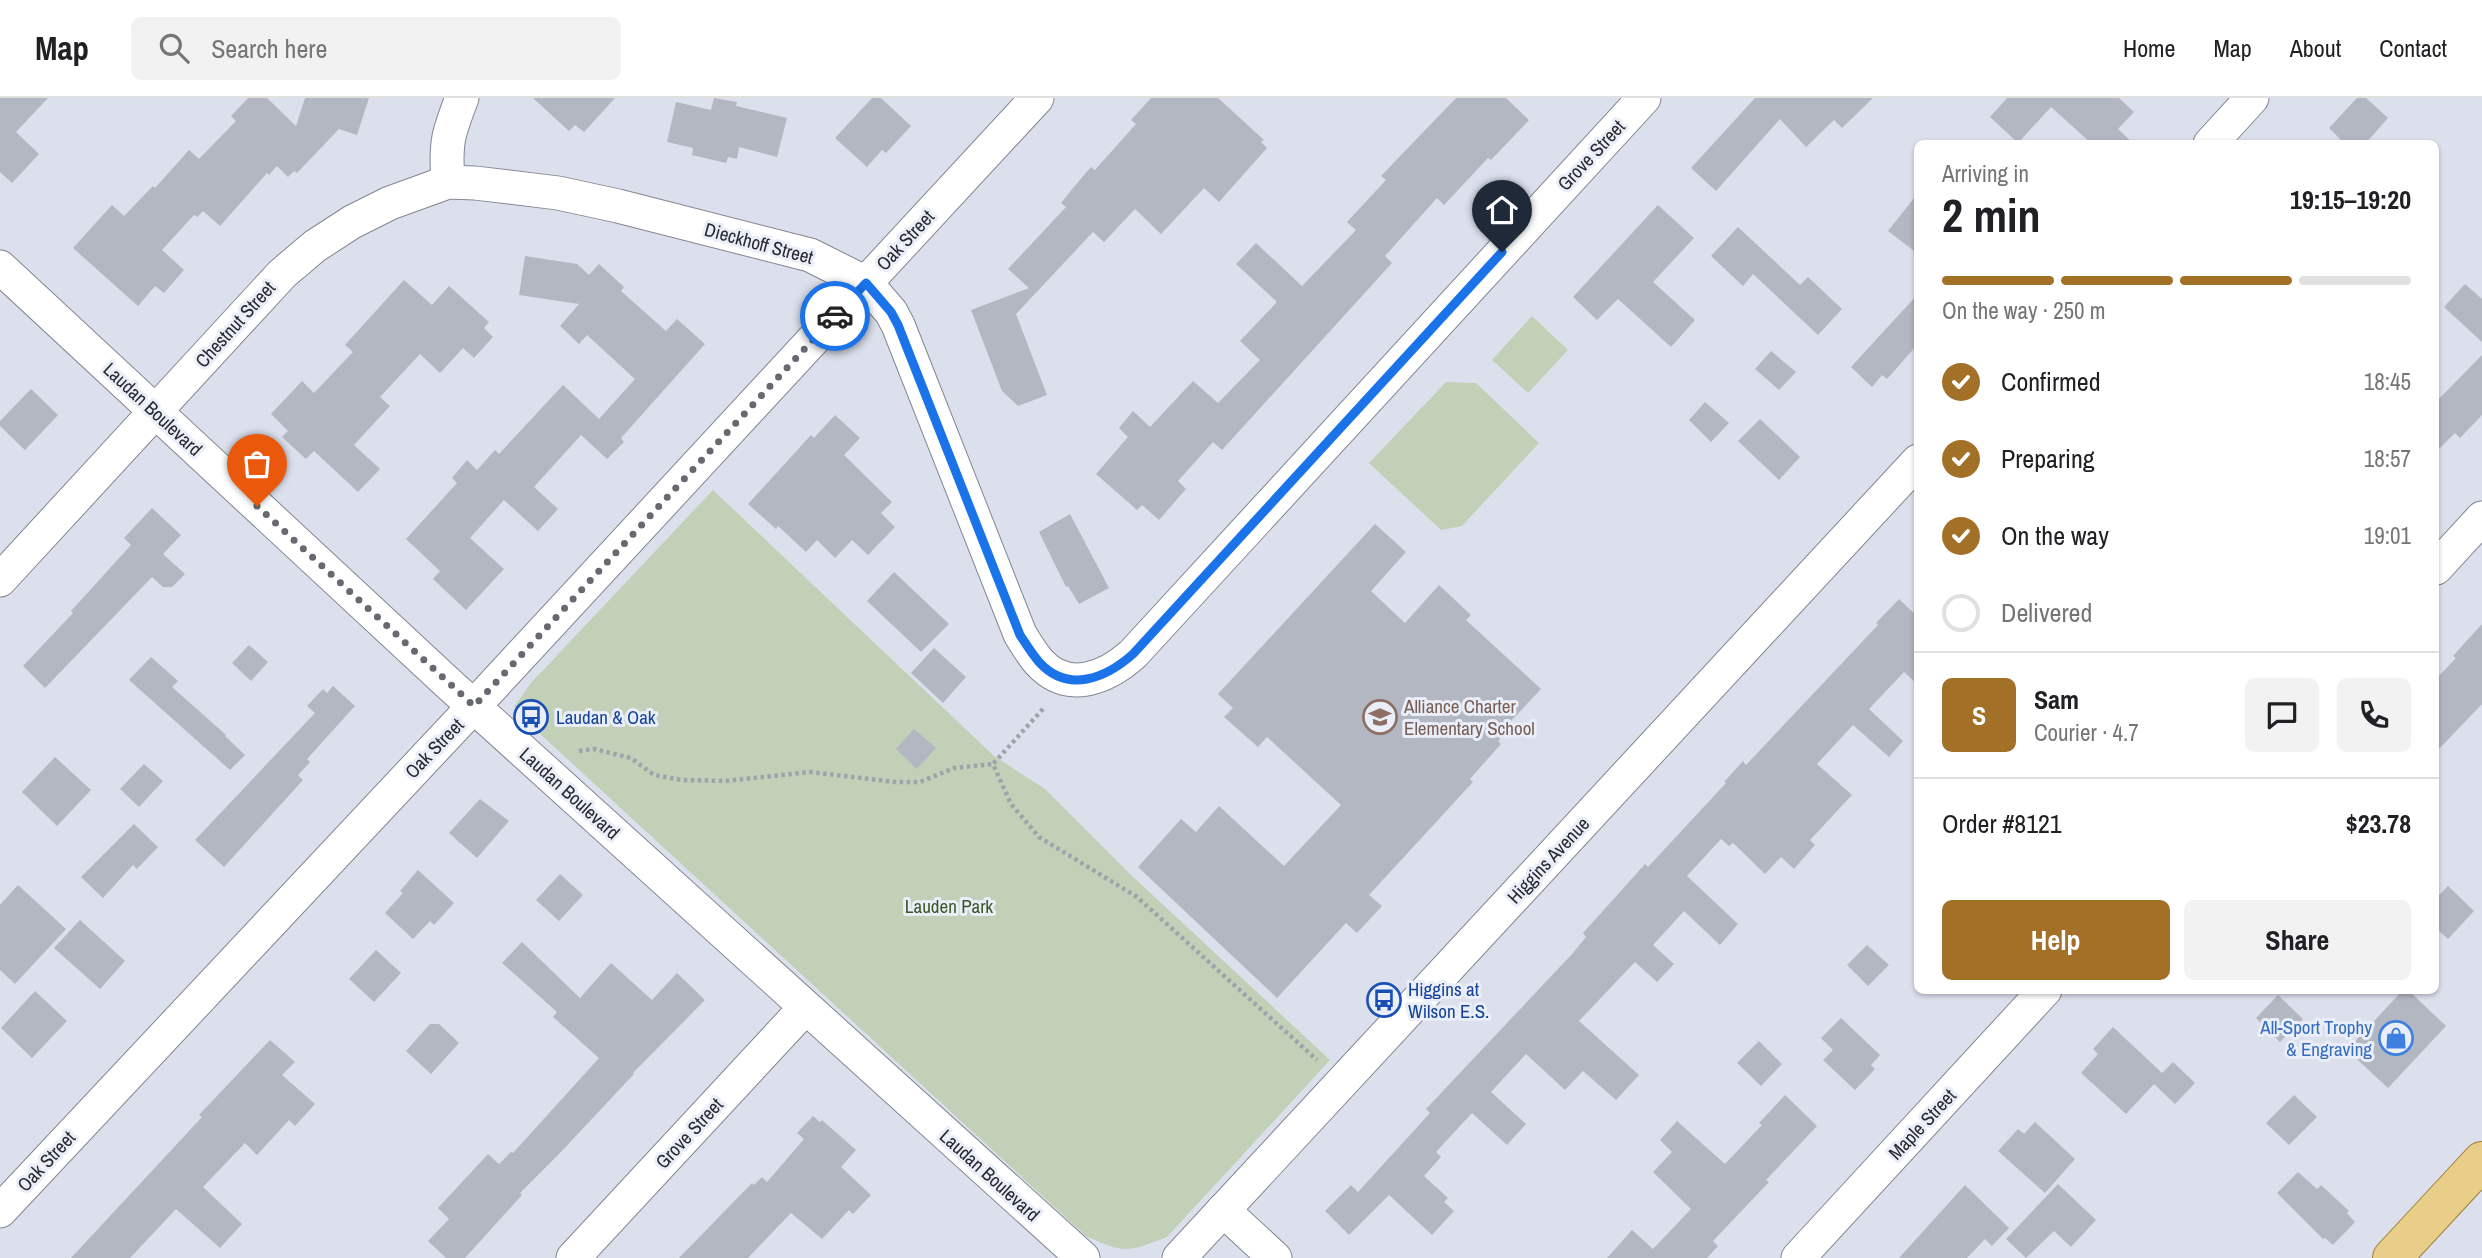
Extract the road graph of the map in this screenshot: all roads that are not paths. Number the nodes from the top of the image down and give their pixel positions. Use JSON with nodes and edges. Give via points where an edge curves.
{"nodes":[{"id":1,"x":462,"y":98,"type":"edge"},
{"id":2,"x":1037,"y":98,"type":"edge"},
{"id":3,"x":1644,"y":98,"type":"edge"},
{"id":4,"x":2252,"y":98,"type":"edge"},
{"id":5,"x":2214,"y":140,"type":"edge"},
{"id":6,"x":449,"y":182,"type":"junction"},
{"id":7,"x":0,"y":267,"type":"edge"},
{"id":8,"x":866,"y":283,"type":"junction"},
{"id":9,"x":156,"y":411,"type":"junction"},
{"id":10,"x":1914,"y":465,"type":"edge"},
{"id":11,"x":2482,"y":518,"type":"edge"},
{"id":12,"x":2439,"y":565,"type":"edge"},
{"id":13,"x":0,"y":580,"type":"edge"},
{"id":14,"x":1068,"y":681,"type":"joint"},
{"id":15,"x":474,"y":706,"type":"junction"},
{"id":16,"x":2041,"y":994,"type":"edge"},
{"id":17,"x":805,"y":1007,"type":"junction"},
{"id":18,"x":2482,"y":1161,"type":"edge"},
{"id":19,"x":0,"y":1210,"type":"edge"},
{"id":20,"x":1223,"y":1210,"type":"junction"},
{"id":21,"x":573,"y":1258,"type":"edge"},
{"id":22,"x":1083,"y":1258,"type":"edge"},
{"id":23,"x":1179,"y":1258,"type":"edge"},
{"id":24,"x":1275,"y":1258,"type":"edge"},
{"id":25,"x":1798,"y":1258,"type":"edge"},
{"id":26,"x":2392,"y":1258,"type":"edge"}],
"edges":[{"from":1,"to":6,"type":"street","via":[[447,137]]},
{"from":2,"to":8,"type":"street","name":"Oak Street"},
{"from":3,"to":14,"type":"street","name":"Grove Street","via":[[1133,654],[1105,675]]},
{"from":4,"to":5,"type":"street"},
{"from":6,"to":8,"type":"street","name":"Dieckhoff Street","via":[[558,193],[618,206],[810,255]]},
{"from":6,"to":9,"type":"street","name":"Chestnut Street","via":[[390,203],[316,246],[252,304]]},
{"from":7,"to":9,"type":"street","name":"Laudan Boulevard"},
{"from":8,"to":14,"type":"street","name":"Dieckhoff Street","via":[[898,325],[1020,635],[1040,663]]},
{"from":8,"to":15,"type":"street","name":"Oak Street"},
{"from":9,"to":13,"type":"street","name":"Chestnut Street"},
{"from":9,"to":15,"type":"street","name":"Laudan Boulevard"},
{"from":10,"to":20,"type":"street","name":"Higgins Avenue"},
{"from":11,"to":12,"type":"street"},
{"from":15,"to":17,"type":"street","name":"Laudan Boulevard"},
{"from":15,"to":19,"type":"street","name":"Oak Street"},
{"from":16,"to":25,"type":"street","name":"Maple Street"},
{"from":17,"to":21,"type":"street","name":"Grove Street"},
{"from":17,"to":22,"type":"street","name":"Laudan Boulevard"},
{"from":18,"to":26,"type":"main road"},
{"from":20,"to":23,"type":"street","name":"Higgins Avenue"},
{"from":20,"to":24,"type":"street"}]}
